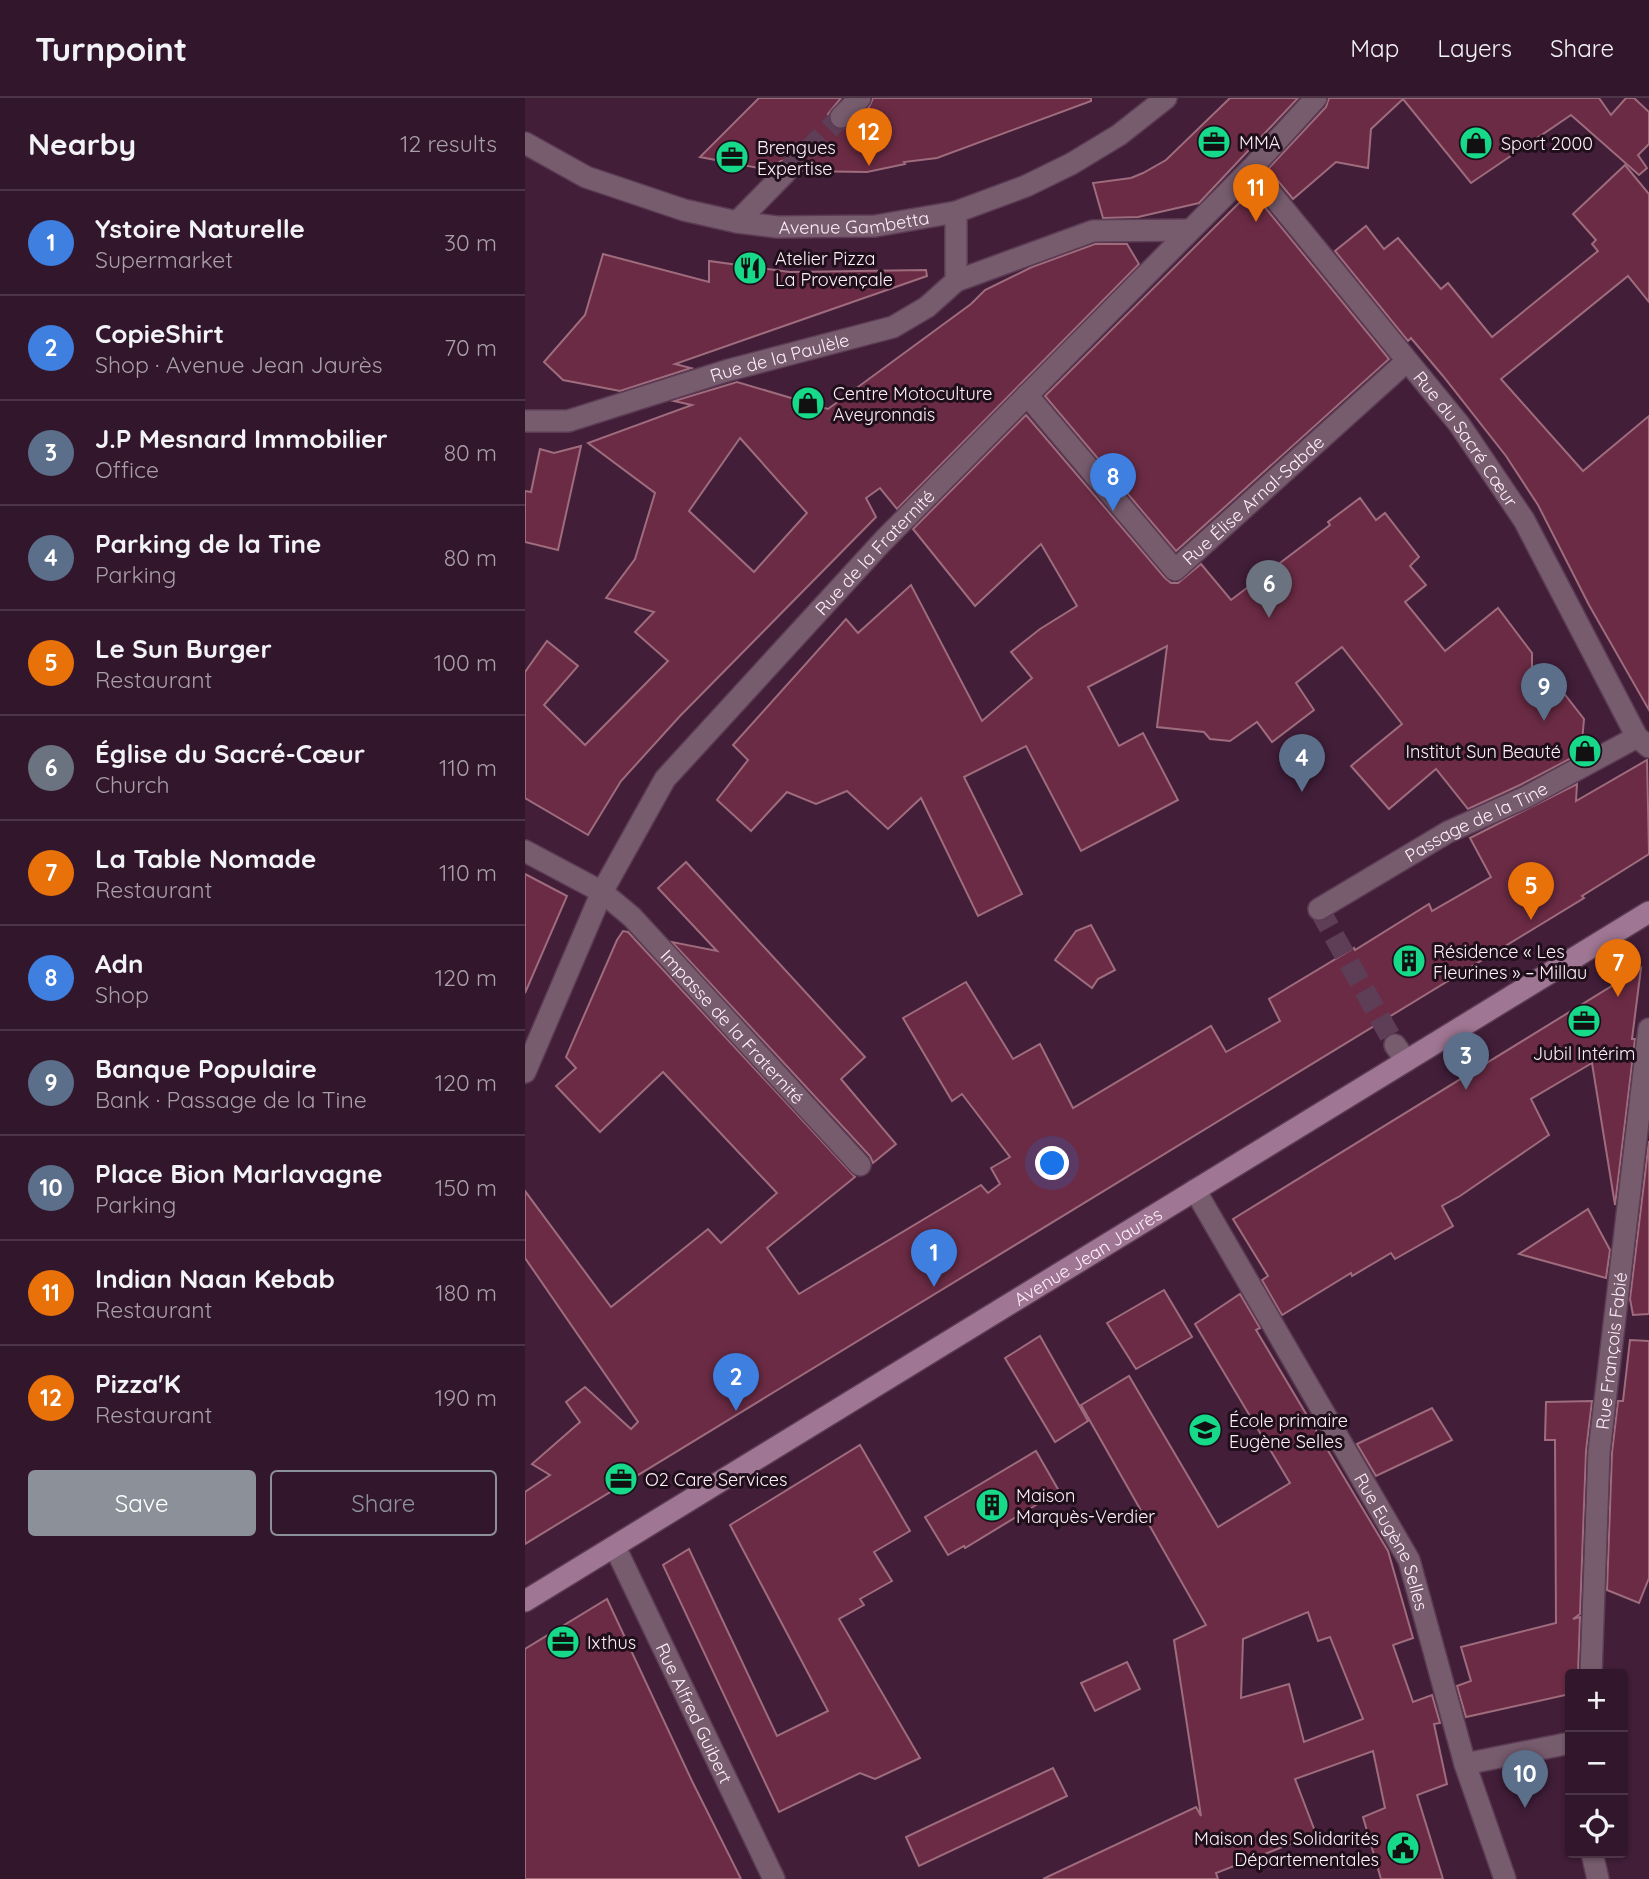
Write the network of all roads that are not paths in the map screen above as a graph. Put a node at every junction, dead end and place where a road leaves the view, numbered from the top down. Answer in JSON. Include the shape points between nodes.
{"nodes":[{"id":1,"x":860,"y":98,"type":"edge"},
{"id":2,"x":1165,"y":98,"type":"edge"},
{"id":3,"x":1316,"y":98,"type":"edge"},
{"id":4,"x":841,"y":117,"type":"tunnel mouth"},
{"id":5,"x":525,"y":143,"type":"edge"},
{"id":6,"x":1251,"y":169,"type":"junction"},
{"id":7,"x":785,"y":173,"type":"tunnel mouth"},
{"id":8,"x":956,"y":212,"type":"junction"},
{"id":9,"x":737,"y":222,"type":"junction"},
{"id":10,"x":1190,"y":230,"type":"junction"},
{"id":11,"x":956,"y":281,"type":"junction"},
{"id":12,"x":1407,"y":361,"type":"junction"},
{"id":13,"x":1027,"y":395,"type":"junction"},
{"id":14,"x":525,"y":421,"type":"edge"},
{"id":15,"x":1643,"y":742,"type":"edge"},
{"id":16,"x":525,"y":851,"type":"edge"},
{"id":17,"x":602,"y":892,"type":"junction"},
{"id":18,"x":1319,"y":908,"type":"dead end"},
{"id":19,"x":1647,"y":917,"type":"edge"},
{"id":20,"x":1649,"y":1029,"type":"edge"},
{"id":21,"x":525,"y":1072,"type":"edge"},
{"id":22,"x":860,"y":1165,"type":"dead end"},
{"id":23,"x":1195,"y":1190,"type":"junction"},
{"id":24,"x":615,"y":1547,"type":"junction"},
{"id":25,"x":525,"y":1601,"type":"edge"},
{"id":26,"x":1591,"y":1669,"type":"edge"},
{"id":27,"x":1565,"y":1744,"type":"edge"},
{"id":28,"x":1465,"y":1764,"type":"junction"},
{"id":29,"x":1593,"y":1858,"type":"edge"},
{"id":30,"x":773,"y":1879,"type":"edge"},
{"id":31,"x":1505,"y":1879,"type":"edge"},
{"id":32,"x":1598,"y":1879,"type":"edge"}],
"edges":[{"from":1,"to":4,"type":"street"},
{"from":2,"to":8,"type":"street","name":"Avenue Gambetta","via":[[1119,135],[1071,164]]},
{"from":3,"to":6,"type":"street","name":"Rue de la Fraternité"},
{"from":5,"to":9,"type":"street","name":"Avenue Gambetta","via":[[586,177],[684,210]]},
{"from":6,"to":10,"type":"street","name":"Rue de la Fraternité"},
{"from":6,"to":12,"type":"street","name":"Rue du Sacré Cœur"},
{"from":7,"to":9,"type":"street"},
{"from":8,"to":9,"type":"street","name":"Avenue Gambetta","via":[[875,226],[778,227]]},
{"from":8,"to":11,"type":"street"},
{"from":10,"to":11,"type":"street","via":[[1093,231]]},
{"from":10,"to":13,"type":"street","name":"Rue de la Fraternité"},
{"from":11,"to":14,"type":"street","name":"Rue de la Paulèle","via":[[927,307],[893,327],[729,370],[568,421]]},
{"from":12,"to":13,"type":"street","name":"Rue Élise Arnal-Sabde","via":[[1175,570]]},
{"from":12,"to":15,"type":"street","name":"Rue du Sacré Cœur","via":[[1459,424],[1524,520]]},
{"from":13,"to":17,"type":"street","name":"Rue de la Fraternité","via":[[883,541],[666,779]]},
{"from":15,"to":18,"type":"street","name":"Passage de la Tine","via":[[1448,832]]},
{"from":16,"to":17,"type":"street","name":"Impasse de la Fraternité"},
{"from":17,"to":21,"type":"street","name":"Rue de la Fraternité"},
{"from":17,"to":22,"type":"street","name":"Impasse de la Fraternité","via":[[632,917]]},
{"from":19,"to":23,"type":"main road","name":"Avenue Jean Jaurès","via":[[1400,1053]]},
{"from":20,"to":26,"type":"street","name":"Rue François Fabié","via":[[1599,1452]]},
{"from":23,"to":24,"type":"main road","name":"Avenue Jean Jaurès"},
{"from":23,"to":28,"type":"street","name":"Rue Eugène Selles","via":[[1409,1560]]},
{"from":24,"to":25,"type":"main road","name":"Avenue Jean Jaurès"},
{"from":24,"to":30,"type":"street","name":"Rue Alfred Guibert"},
{"from":27,"to":28,"type":"street"},
{"from":28,"to":31,"type":"street","name":"Rue Eugène Selles"},
{"from":29,"to":32,"type":"street"}]}
